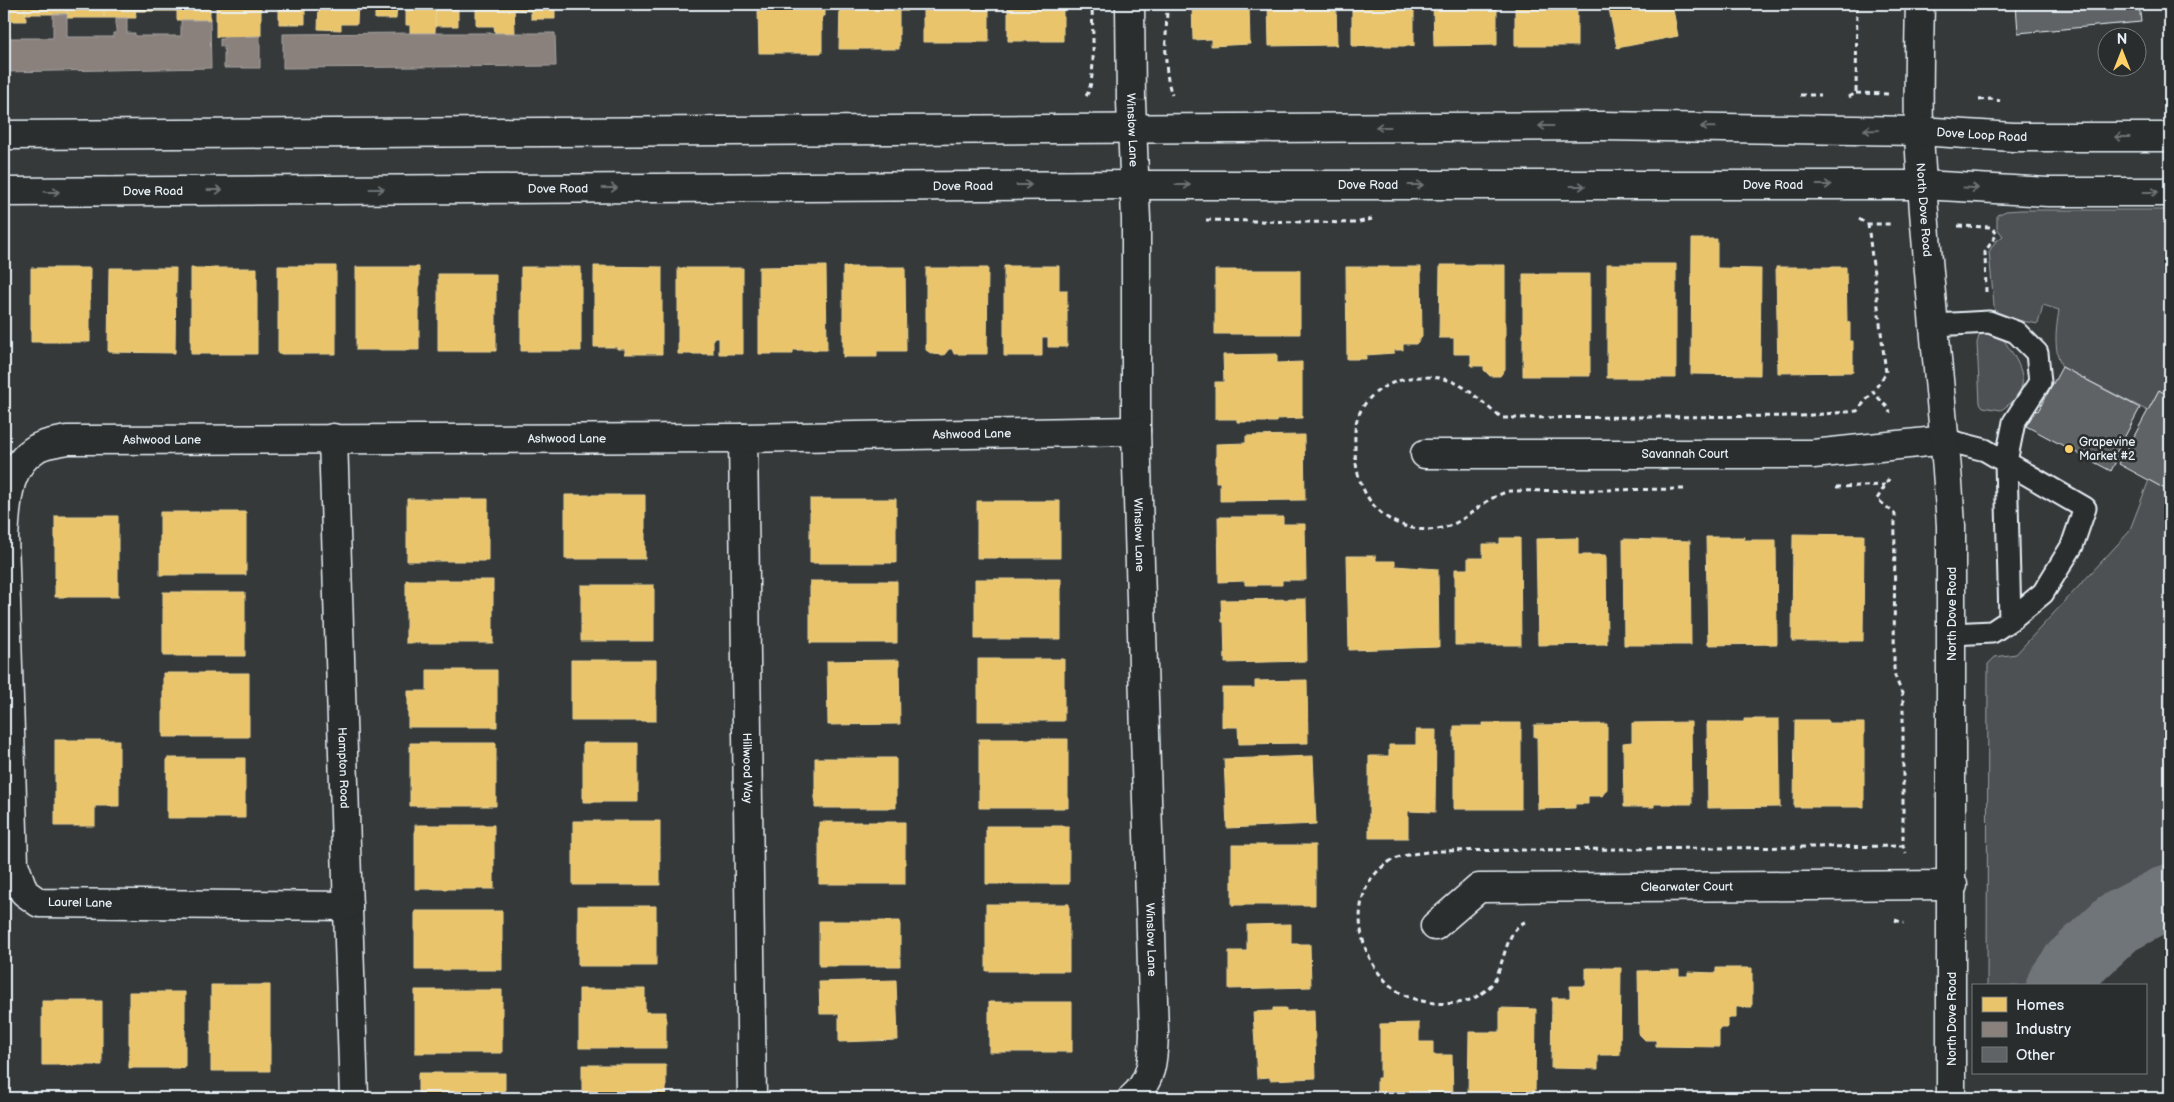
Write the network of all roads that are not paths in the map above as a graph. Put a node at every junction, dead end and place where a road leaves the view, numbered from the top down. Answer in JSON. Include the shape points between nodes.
{"nodes":[{"id":1,"x":1130,"y":4,"type":"edge"},
{"id":2,"x":1920,"y":4,"type":"edge"},
{"id":3,"x":1132,"y":129,"type":"junction"},
{"id":4,"x":1919,"y":131,"type":"junction"},
{"id":5,"x":4,"y":136,"type":"edge"},
{"id":6,"x":2170,"y":136,"type":"edge"},
{"id":7,"x":1135,"y":185,"type":"junction"},
{"id":8,"x":1922,"y":185,"type":"junction"},
{"id":9,"x":4,"y":192,"type":"edge"},
{"id":10,"x":2170,"y":192,"type":"edge"},
{"id":11,"x":1935,"y":325,"type":"junction"},
{"id":12,"x":1136,"y":431,"type":"junction"},
{"id":13,"x":333,"y":438,"type":"junction"},
{"id":14,"x":743,"y":438,"type":"junction"},
{"id":15,"x":1946,"y":440,"type":"junction"},
{"id":16,"x":1425,"y":454,"type":"dead end"},
{"id":17,"x":2006,"y":462,"type":"junction"},
{"id":18,"x":14,"y":476,"type":"joint"},
{"id":19,"x":2010,"y":620,"type":"junction"},
{"id":20,"x":1952,"y":634,"type":"junction"},
{"id":21,"x":1953,"y":885,"type":"junction"},
{"id":22,"x":348,"y":906,"type":"junction"},
{"id":23,"x":1435,"y":926,"type":"dead end"},
{"id":24,"x":354,"y":1098,"type":"edge"},
{"id":25,"x":752,"y":1098,"type":"edge"},
{"id":26,"x":1132,"y":1098,"type":"edge"},
{"id":27,"x":1951,"y":1098,"type":"edge"}],
"edges":[{"from":1,"to":3,"type":"street","name":"Winslow Lane"},
{"from":2,"to":4,"type":"street","name":"Dove Loop Road"},
{"from":4,"to":3,"type":"street","one_way":true,"via":[[1601,126]]},
{"from":3,"to":5,"type":"street"},
{"from":3,"to":7,"type":"street","name":"Winslow Lane"},
{"from":6,"to":4,"type":"street","name":"Dove Loop Road","one_way":true,"via":[[2013,136]]},
{"from":4,"to":8,"type":"street","name":"North Dove Road"},
{"from":7,"to":8,"type":"street","name":"Dove Road","one_way":true},
{"from":9,"to":7,"type":"street","name":"Dove Road","one_way":true},
{"from":7,"to":12,"type":"street","name":"Winslow Lane"},
{"from":8,"to":10,"type":"street","one_way":true,"via":[[2048,192]]},
{"from":8,"to":11,"type":"street","name":"North Dove Road"},
{"from":11,"to":15,"type":"street","name":"North Dove Road"},
{"from":11,"to":17,"type":"lane","via":[[1989,322],[2016,332],[2037,353],[2040,382],[2014,422]]},
{"from":12,"to":14,"type":"street","name":"Ashwood Lane"},
{"from":12,"to":26,"type":"street","name":"Winslow Lane","via":[[1154,1024],[1153,1065],[1143,1089]]},
{"from":13,"to":14,"type":"street","name":"Ashwood Lane"},
{"from":13,"to":18,"type":"street","name":"Ashwood Lane","via":[[67,440],[37,448],[19,464]]},
{"from":13,"to":22,"type":"street","name":"Hampton Road"},
{"from":14,"to":25,"type":"street","name":"Hillwood Way"},
{"from":15,"to":16,"type":"street","name":"Savannah Court","via":[[1813,454]]},
{"from":15,"to":17,"type":"lane","via":[[1985,450]]},
{"from":15,"to":20,"type":"street","name":"North Dove Road"},
{"from":17,"to":19,"type":"lane"},
{"from":17,"to":19,"type":"lane","via":[[2085,508],[2072,546],[2043,593]]},
{"from":18,"to":22,"type":"street","name":"Laurel Lane","via":[[8,489],[4,546],[14,864],[24,892],[39,903]]},
{"from":19,"to":20,"type":"lane","via":[[1992,632]]},
{"from":20,"to":21,"type":"street","name":"North Dove Road"},
{"from":21,"to":23,"type":"street","name":"Clearwater Court","via":[[1479,888]]},
{"from":21,"to":27,"type":"street","name":"North Dove Road"},
{"from":22,"to":24,"type":"street","name":"Hampton Road"}]}
